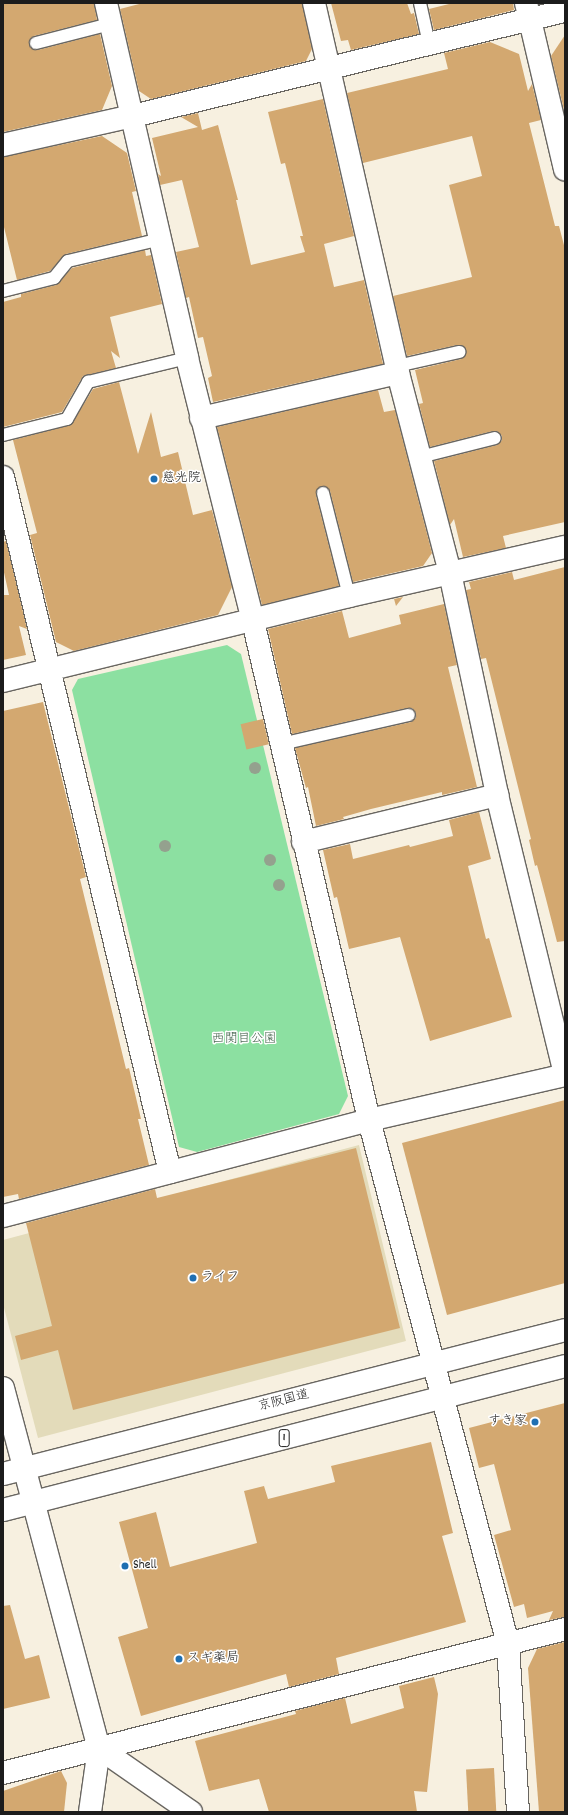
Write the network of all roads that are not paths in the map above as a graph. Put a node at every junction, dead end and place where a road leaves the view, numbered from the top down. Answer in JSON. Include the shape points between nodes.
{"nodes":[{"id":1,"x":314,"y":3,"type":"edge"},
{"id":2,"x":420,"y":3,"type":"edge"},
{"id":3,"x":528,"y":11,"type":"edge"},
{"id":4,"x":565,"y":11,"type":"edge"},
{"id":5,"x":108,"y":13,"type":"edge"},
{"id":6,"x":36,"y":43,"type":"dead end"},
{"id":7,"x":430,"y":44,"type":"junction"},
{"id":8,"x":330,"y":69,"type":"junction"},
{"id":9,"x":133,"y":116,"type":"junction"},
{"id":10,"x":3,"y":145,"type":"edge"},
{"id":11,"x":565,"y":169,"type":"edge"},
{"id":12,"x":161,"y":239,"type":"junction"},
{"id":13,"x":3,"y":291,"type":"edge"},
{"id":14,"x":459,"y":352,"type":"dead end"},
{"id":15,"x":187,"y":358,"type":"junction"},
{"id":16,"x":398,"y":369,"type":"junction"},
{"id":17,"x":201,"y":418,"type":"junction"},
{"id":18,"x":3,"y":436,"type":"edge"},
{"id":19,"x":495,"y":438,"type":"dead end"},
{"id":20,"x":420,"y":457,"type":"junction"},
{"id":21,"x":3,"y":477,"type":"edge"},
{"id":22,"x":323,"y":493,"type":"dead end"},
{"id":23,"x":565,"y":547,"type":"edge"},
{"id":24,"x":450,"y":573,"type":"junction"},
{"id":25,"x":349,"y":596,"type":"junction"},
{"id":26,"x":253,"y":621,"type":"junction"},
{"id":27,"x":49,"y":670,"type":"junction"},
{"id":28,"x":3,"y":681,"type":"edge"},
{"id":29,"x":409,"y":716,"type":"dead end"},
{"id":30,"x":281,"y":744,"type":"junction"},
{"id":31,"x":497,"y":795,"type":"junction"},
{"id":32,"x":303,"y":842,"type":"junction"},
{"id":33,"x":565,"y":1075,"type":"edge"},
{"id":34,"x":369,"y":1120,"type":"junction"},
{"id":35,"x":170,"y":1172,"type":"junction"},
{"id":36,"x":3,"y":1216,"type":"edge"},
{"id":37,"x":565,"y":1330,"type":"edge"},
{"id":38,"x":433,"y":1363,"type":"junction"},
{"id":39,"x":565,"y":1366,"type":"edge"},
{"id":40,"x":3,"y":1388,"type":"edge"},
{"id":41,"x":443,"y":1398,"type":"junction"},
{"id":42,"x":25,"y":1468,"type":"junction"},
{"id":43,"x":3,"y":1474,"type":"edge"},
{"id":44,"x":34,"y":1502,"type":"junction"},
{"id":45,"x":3,"y":1510,"type":"edge"},
{"id":46,"x":565,"y":1629,"type":"edge"},
{"id":47,"x":508,"y":1644,"type":"junction"},
{"id":48,"x":99,"y":1748,"type":"junction"},
{"id":49,"x":3,"y":1773,"type":"edge"},
{"id":50,"x":90,"y":1812,"type":"edge"},
{"id":51,"x":191,"y":1812,"type":"edge"},
{"id":52,"x":518,"y":1812,"type":"edge"}],
"edges":[{"from":1,"to":8,"type":"main road"},
{"from":2,"to":7,"type":"lane"},
{"from":3,"to":4,"type":"main road"},
{"from":3,"to":7,"type":"main road"},
{"from":3,"to":11,"type":"main road"},
{"from":5,"to":6,"type":"lane"},
{"from":5,"to":9,"type":"main road"},
{"from":7,"to":8,"type":"main road"},
{"from":8,"to":9,"type":"main road"},
{"from":8,"to":16,"type":"main road"},
{"from":9,"to":10,"type":"main road"},
{"from":9,"to":12,"type":"main road"},
{"from":12,"to":13,"type":"lane","via":[[68,261],[54,278]]},
{"from":12,"to":15,"type":"main road"},
{"from":14,"to":16,"type":"lane"},
{"from":15,"to":17,"type":"main road"},
{"from":15,"to":18,"type":"lane","via":[[88,382],[67,419]]},
{"from":16,"to":17,"type":"main road"},
{"from":16,"to":20,"type":"main road"},
{"from":17,"to":26,"type":"main road"},
{"from":19,"to":20,"type":"lane"},
{"from":20,"to":24,"type":"main road"},
{"from":21,"to":27,"type":"main road"},
{"from":22,"to":25,"type":"lane"},
{"from":23,"to":24,"type":"main road"},
{"from":24,"to":25,"type":"main road"},
{"from":24,"to":31,"type":"main road"},
{"from":25,"to":26,"type":"main road"},
{"from":26,"to":27,"type":"main road"},
{"from":26,"to":30,"type":"main road"},
{"from":27,"to":28,"type":"main road"},
{"from":27,"to":35,"type":"main road"},
{"from":29,"to":30,"type":"lane"},
{"from":30,"to":32,"type":"main road"},
{"from":31,"to":32,"type":"main road"},
{"from":31,"to":33,"type":"main road"},
{"from":32,"to":34,"type":"main road"},
{"from":33,"to":34,"type":"main road"},
{"from":34,"to":35,"type":"main road"},
{"from":34,"to":38,"type":"main road"},
{"from":35,"to":36,"type":"main road"},
{"from":37,"to":38,"type":"main road","name":"京阪国道"},
{"from":38,"to":41,"type":"main road"},
{"from":38,"to":42,"type":"main road","name":"京阪国道"},
{"from":39,"to":41,"type":"main road","number":"1"},
{"from":40,"to":42,"type":"main road"},
{"from":41,"to":44,"type":"main road","number":"1"},
{"from":41,"to":47,"type":"main road"},
{"from":42,"to":43,"type":"main road","name":"京阪国道"},
{"from":42,"to":44,"type":"main road"},
{"from":44,"to":45,"type":"main road","number":"1"},
{"from":44,"to":48,"type":"main road"},
{"from":46,"to":47,"type":"main road"},
{"from":47,"to":48,"type":"main road"},
{"from":47,"to":52,"type":"main road"},
{"from":48,"to":49,"type":"main road"},
{"from":48,"to":50,"type":"main road"},
{"from":48,"to":51,"type":"main road"}]}
